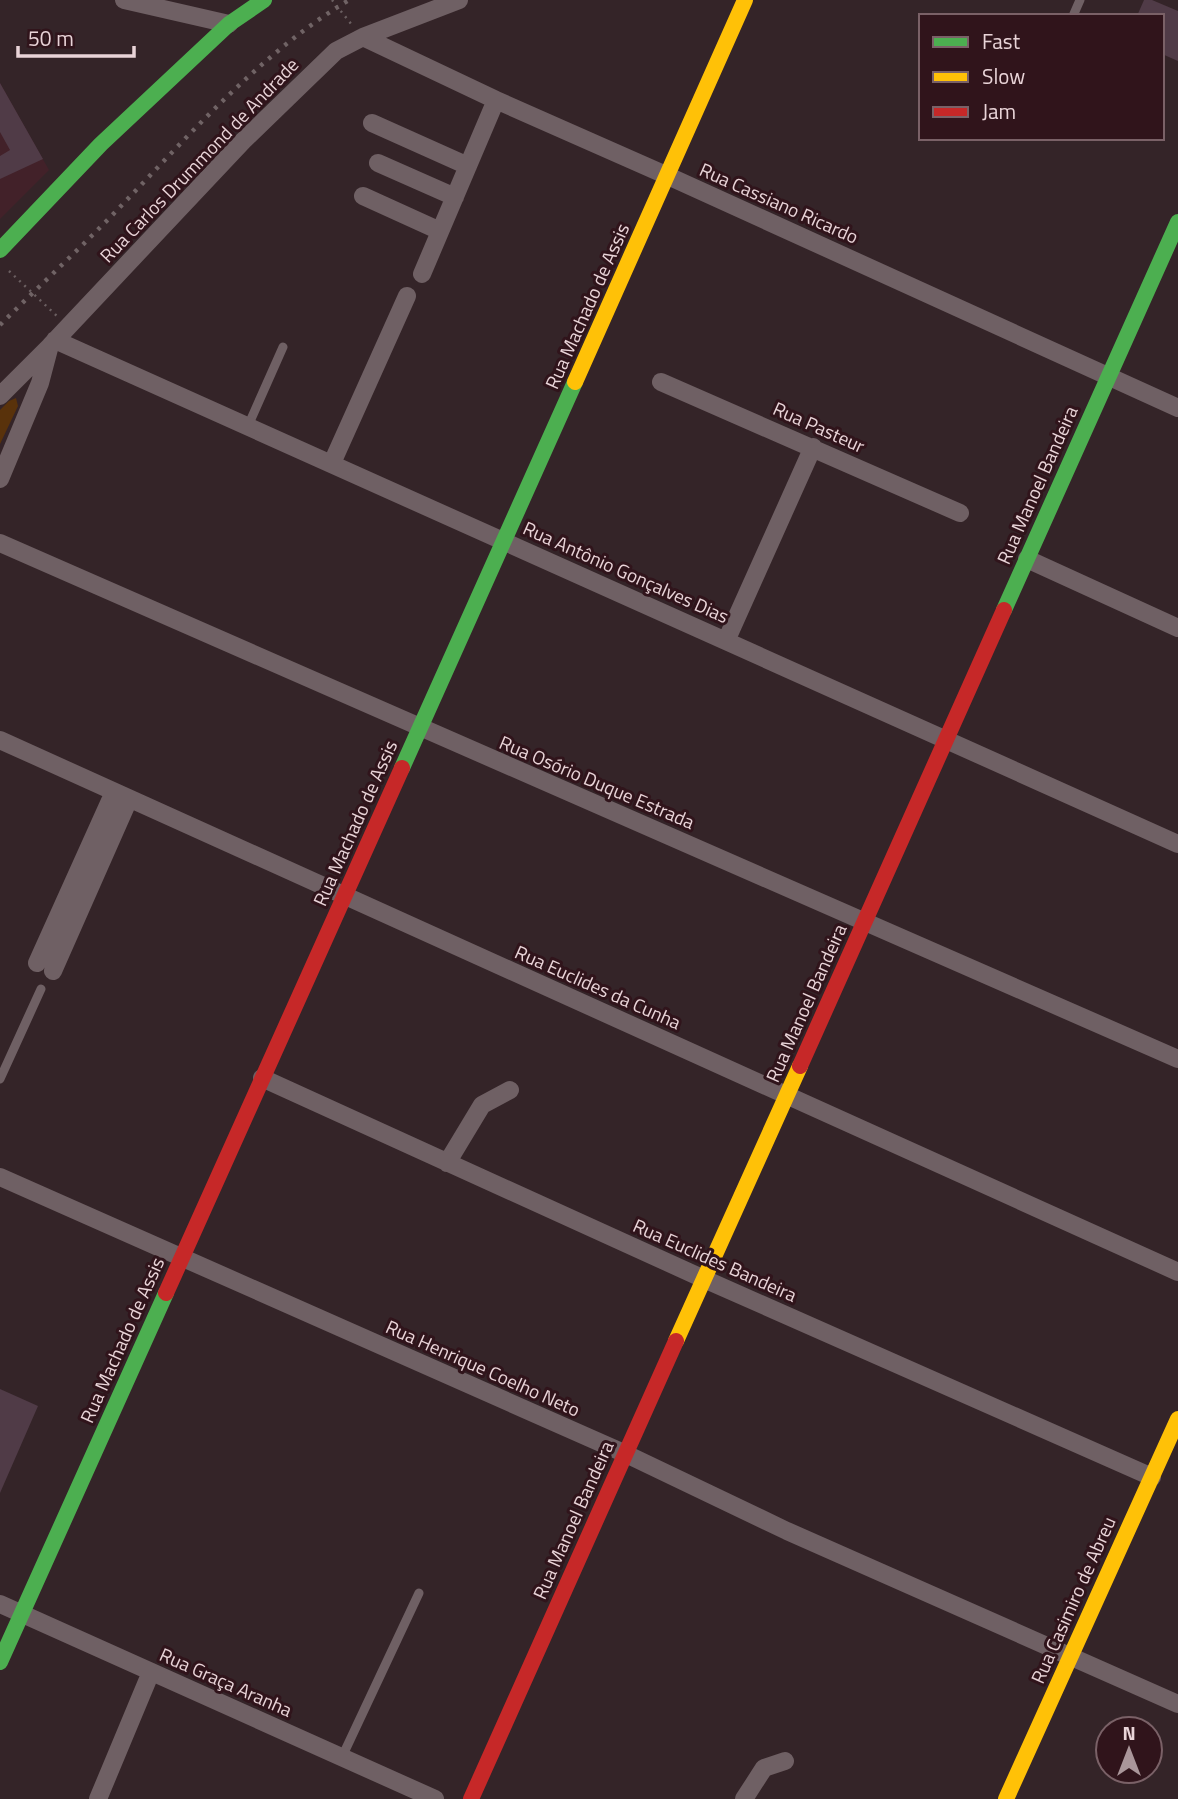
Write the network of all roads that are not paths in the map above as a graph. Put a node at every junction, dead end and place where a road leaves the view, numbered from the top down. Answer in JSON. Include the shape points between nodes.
{"nodes":[{"id":1,"x":124,"y":0,"type":"edge"},
{"id":2,"x":264,"y":0,"type":"edge"},
{"id":3,"x":459,"y":0,"type":"edge"},
{"id":4,"x":745,"y":0,"type":"edge"},
{"id":5,"x":229,"y":24,"type":"junction"},
{"id":6,"x":363,"y":37,"type":"junction"},
{"id":7,"x":496,"y":100,"type":"junction"},
{"id":8,"x":372,"y":123,"type":"dead end"},
{"id":9,"x":378,"y":163,"type":"dead end"},
{"id":10,"x":468,"y":166,"type":"junction"},
{"id":11,"x":668,"y":176,"type":"junction"},
{"id":12,"x":363,"y":196,"type":"dead end"},
{"id":13,"x":455,"y":197,"type":"junction"},
{"id":14,"x":1178,"y":222,"type":"edge"},
{"id":15,"x":440,"y":231,"type":"junction"},
{"id":16,"x":0,"y":250,"type":"edge"},
{"id":17,"x":422,"y":274,"type":"dead end"},
{"id":18,"x":407,"y":296,"type":"dead end"},
{"id":19,"x":53,"y":343,"type":"junction"},
{"id":20,"x":283,"y":347,"type":"dead end"},
{"id":21,"x":1109,"y":377,"type":"junction"},
{"id":22,"x":660,"y":382,"type":"dead end"},
{"id":23,"x":0,"y":396,"type":"edge"},
{"id":24,"x":1178,"y":408,"type":"edge"},
{"id":25,"x":248,"y":425,"type":"junction"},
{"id":26,"x":813,"y":447,"type":"junction"},
{"id":27,"x":332,"y":463,"type":"junction"},
{"id":28,"x":0,"y":478,"type":"edge"},
{"id":29,"x":960,"y":513,"type":"dead end"},
{"id":30,"x":505,"y":541,"type":"junction"},
{"id":31,"x":0,"y":543,"type":"edge"},
{"id":32,"x":1027,"y":559,"type":"junction"},
{"id":33,"x":1178,"y":628,"type":"edge"},
{"id":34,"x":726,"y":641,"type":"junction"},
{"id":35,"x":420,"y":728,"type":"junction"},
{"id":36,"x":0,"y":740,"type":"edge"},
{"id":37,"x":946,"y":740,"type":"junction"},
{"id":38,"x":122,"y":795,"type":"junction"},
{"id":39,"x":1178,"y":844,"type":"edge"},
{"id":40,"x":345,"y":896,"type":"junction"},
{"id":41,"x":865,"y":920,"type":"junction"},
{"id":42,"x":45,"y":967,"type":"dead end"},
{"id":43,"x":41,"y":989,"type":"dead end"},
{"id":44,"x":1178,"y":1059,"type":"edge"},
{"id":45,"x":262,"y":1078,"type":"junction"},
{"id":46,"x":0,"y":1079,"type":"edge"},
{"id":47,"x":510,"y":1090,"type":"dead end"},
{"id":48,"x":788,"y":1097,"type":"junction"},
{"id":49,"x":447,"y":1163,"type":"junction"},
{"id":50,"x":0,"y":1177,"type":"edge"},
{"id":51,"x":182,"y":1259,"type":"junction"},
{"id":52,"x":1178,"y":1272,"type":"edge"},
{"id":53,"x":704,"y":1279,"type":"junction"},
{"id":54,"x":1178,"y":1419,"type":"edge"},
{"id":55,"x":626,"y":1454,"type":"junction"},
{"id":56,"x":1152,"y":1477,"type":"junction"},
{"id":57,"x":419,"y":1593,"type":"dead end"},
{"id":58,"x":0,"y":1604,"type":"edge"},
{"id":59,"x":22,"y":1614,"type":"junction"},
{"id":60,"x":1071,"y":1655,"type":"junction"},
{"id":61,"x":0,"y":1662,"type":"edge"},
{"id":62,"x":151,"y":1672,"type":"junction"},
{"id":63,"x":1178,"y":1704,"type":"edge"},
{"id":64,"x":342,"y":1757,"type":"junction"},
{"id":65,"x":785,"y":1761,"type":"dead end"},
{"id":66,"x":98,"y":1799,"type":"edge"},
{"id":67,"x":435,"y":1799,"type":"edge"},
{"id":68,"x":471,"y":1799,"type":"edge"},
{"id":69,"x":744,"y":1799,"type":"edge"},
{"id":70,"x":1006,"y":1799,"type":"edge"}],
"edges":[{"from":1,"to":5,"type":"street"},
{"from":2,"to":5,"type":"street"},
{"from":3,"to":6,"type":"street","name":"Rua Carlos Drummond de Andrade"},
{"from":4,"to":11,"type":"street","name":"Rua Machado de Assis"},
{"from":5,"to":16,"type":"street","via":[[101,144]]},
{"from":6,"to":7,"type":"street","name":"Rua Cassiano Ricardo"},
{"from":6,"to":19,"type":"street","name":"Rua Carlos Drummond de Andrade","via":[[336,51],[243,141]]},
{"from":7,"to":10,"type":"street"},
{"from":7,"to":11,"type":"street","name":"Rua Cassiano Ricardo"},
{"from":8,"to":10,"type":"street"},
{"from":9,"to":13,"type":"street"},
{"from":10,"to":13,"type":"street"},
{"from":11,"to":21,"type":"street","name":"Rua Cassiano Ricardo"},
{"from":11,"to":30,"type":"street","name":"Rua Machado de Assis"},
{"from":12,"to":15,"type":"street"},
{"from":13,"to":15,"type":"street"},
{"from":14,"to":21,"type":"street","name":"Rua Manoel Bandeira"},
{"from":15,"to":17,"type":"street"},
{"from":18,"to":27,"type":"street"},
{"from":19,"to":23,"type":"street","name":"Rua Carlos Drummond de Andrade"},
{"from":19,"to":25,"type":"street","name":"Rua Antônio Gonçalves Dias"},
{"from":19,"to":28,"type":"street"},
{"from":20,"to":25,"type":"lane"},
{"from":21,"to":24,"type":"street","name":"Rua Cassiano Ricardo"},
{"from":21,"to":32,"type":"street","name":"Rua Manoel Bandeira"},
{"from":22,"to":26,"type":"street","name":"Rua Pasteur"},
{"from":25,"to":27,"type":"street","name":"Rua Antônio Gonçalves Dias"},
{"from":26,"to":29,"type":"street","name":"Rua Pasteur"},
{"from":26,"to":34,"type":"street"},
{"from":27,"to":30,"type":"street","name":"Rua Antônio Gonçalves Dias"},
{"from":30,"to":34,"type":"street","name":"Rua Antônio Gonçalves Dias"},
{"from":30,"to":35,"type":"street","name":"Rua Machado de Assis"},
{"from":31,"to":35,"type":"street","name":"Rua Osório Duque Estrada"},
{"from":32,"to":33,"type":"street"},
{"from":32,"to":37,"type":"street","name":"Rua Manoel Bandeira"},
{"from":34,"to":37,"type":"street","name":"Rua Antônio Gonçalves Dias"},
{"from":35,"to":40,"type":"street","name":"Rua Machado de Assis"},
{"from":35,"to":41,"type":"street","name":"Rua Osório Duque Estrada"},
{"from":36,"to":38,"type":"street","name":"Rua Euclides da Cunha"},
{"from":37,"to":39,"type":"street","name":"Rua Antônio Gonçalves Dias"},
{"from":37,"to":41,"type":"street","name":"Rua Manoel Bandeira"},
{"from":38,"to":40,"type":"street","name":"Rua Euclides da Cunha"},
{"from":38,"to":42,"type":"street"},
{"from":40,"to":45,"type":"street","name":"Rua Machado de Assis"},
{"from":40,"to":48,"type":"street","name":"Rua Euclides da Cunha"},
{"from":41,"to":44,"type":"street","name":"Rua Osório Duque Estrada"},
{"from":41,"to":48,"type":"street","name":"Rua Manoel Bandeira"},
{"from":43,"to":46,"type":"lane"},
{"from":45,"to":49,"type":"street","name":"Rua Euclides Bandeira"},
{"from":45,"to":51,"type":"street","name":"Rua Machado de Assis"},
{"from":47,"to":49,"type":"street","via":[[482,1105]]},
{"from":48,"to":52,"type":"street","name":"Rua Euclides da Cunha"},
{"from":48,"to":53,"type":"street","name":"Rua Manoel Bandeira"},
{"from":49,"to":53,"type":"street","name":"Rua Euclides Bandeira"},
{"from":50,"to":51,"type":"street","name":"Rua Henrique Coelho Neto"},
{"from":51,"to":55,"type":"street","name":"Rua Henrique Coelho Neto"},
{"from":51,"to":59,"type":"street","name":"Rua Machado de Assis"},
{"from":53,"to":55,"type":"street","name":"Rua Manoel Bandeira"},
{"from":53,"to":56,"type":"street","name":"Rua Euclides Bandeira"},
{"from":54,"to":56,"type":"street","name":"Rua Casimiro de Abreu"},
{"from":55,"to":60,"type":"street","name":"Rua Henrique Coelho Neto","via":[[787,1531]]},
{"from":55,"to":68,"type":"street","name":"Rua Manoel Bandeira"},
{"from":56,"to":60,"type":"street","name":"Rua Casimiro de Abreu"},
{"from":57,"to":64,"type":"lane"},
{"from":58,"to":59,"type":"street","name":"Rua Graça Aranha"},
{"from":59,"to":61,"type":"street","name":"Rua Machado de Assis"},
{"from":59,"to":62,"type":"street","name":"Rua Graça Aranha"},
{"from":60,"to":63,"type":"street","name":"Rua Henrique Coelho Neto"},
{"from":60,"to":70,"type":"street","name":"Rua Casimiro de Abreu"},
{"from":62,"to":64,"type":"street","name":"Rua Graça Aranha"},
{"from":62,"to":66,"type":"street"},
{"from":64,"to":67,"type":"street","name":"Rua Graça Aranha"},
{"from":65,"to":69,"type":"street","via":[[764,1768]]}]}
